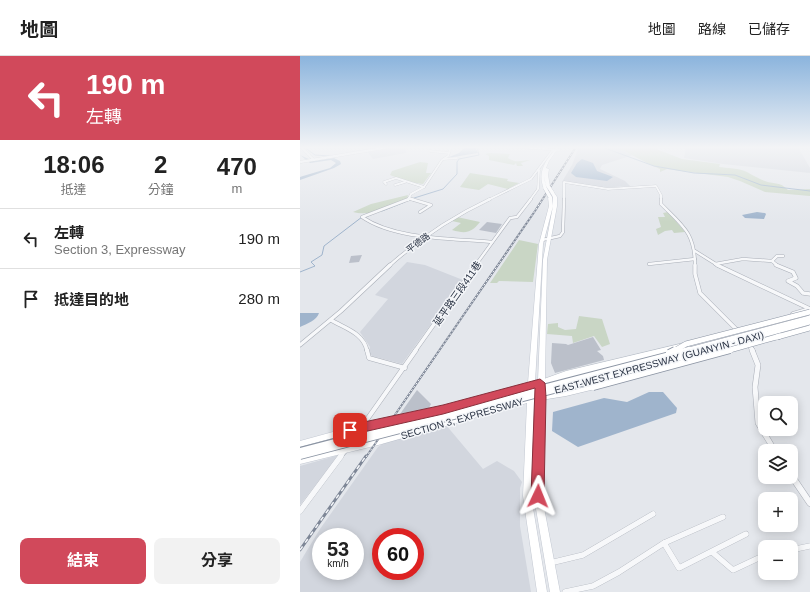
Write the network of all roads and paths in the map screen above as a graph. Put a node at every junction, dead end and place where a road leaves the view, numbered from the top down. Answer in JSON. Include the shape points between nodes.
{"nodes":[{"id":1,"x":434,"y":172,"type":"edge"},
{"id":2,"x":537,"y":172,"type":"edge"},
{"id":3,"x":539,"y":172,"type":"edge"},
{"id":4,"x":542,"y":172,"type":"edge"},
{"id":5,"x":405,"y":182,"type":"junction"},
{"id":6,"x":386,"y":184,"type":"dead end"},
{"id":7,"x":395,"y":185,"type":"dead end"},
{"id":8,"x":424,"y":187,"type":"junction"},
{"id":9,"x":411,"y":199,"type":"junction"},
{"id":10,"x":420,"y":212,"type":"dead end"},
{"id":11,"x":427,"y":236,"type":"junction"},
{"id":12,"x":545,"y":237,"type":"junction"},
{"id":13,"x":492,"y":242,"type":"junction"},
{"id":14,"x":695,"y":251,"type":"junction"},
{"id":15,"x":783,"y":256,"type":"dead end"},
{"id":16,"x":695,"y":259,"type":"junction"},
{"id":17,"x":772,"y":260,"type":"junction"},
{"id":18,"x":649,"y":264,"type":"dead end"},
{"id":19,"x":715,"y":264,"type":"junction"},
{"id":20,"x":810,"y":294,"type":"edge"},
{"id":21,"x":536,"y":302,"type":"junction"},
{"id":22,"x":544,"y":303,"type":"junction"},
{"id":23,"x":810,"y":309,"type":"edge"},
{"id":24,"x":810,"y":315,"type":"edge"},
{"id":25,"x":331,"y":320,"type":"junction"},
{"id":26,"x":810,"y":322,"type":"edge"},
{"id":27,"x":810,"y":328,"type":"edge"},
{"id":28,"x":738,"y":331,"type":"junction"},
{"id":29,"x":780,"y":336,"type":"junction"},
{"id":30,"x":534,"y":339,"type":"junction"},
{"id":31,"x":541,"y":339,"type":"junction"},
{"id":32,"x":686,"y":344,"type":"junction"},
{"id":33,"x":300,"y":345,"type":"edge"},
{"id":34,"x":749,"y":345,"type":"junction"},
{"id":35,"x":696,"y":353,"type":"junction"},
{"id":36,"x":658,"y":358,"type":"junction"},
{"id":37,"x":404,"y":368,"type":"junction"},
{"id":38,"x":540,"y":383,"type":"junction"},
{"id":39,"x":531,"y":385,"type":"junction"},
{"id":40,"x":541,"y":397,"type":"junction"},
{"id":41,"x":485,"y":398,"type":"junction"},
{"id":42,"x":531,"y":399,"type":"junction"},
{"id":43,"x":486,"y":412,"type":"junction"},
{"id":44,"x":362,"y":427,"type":"junction"},
{"id":45,"x":300,"y":444,"type":"edge"},
{"id":46,"x":771,"y":444,"type":"edge"},
{"id":47,"x":346,"y":450,"type":"junction"},
{"id":48,"x":300,"y":451,"type":"edge"},
{"id":49,"x":300,"y":456,"type":"edge"},
{"id":50,"x":300,"y":461,"type":"edge"},
{"id":51,"x":797,"y":484,"type":"edge"},
{"id":52,"x":810,"y":503,"type":"edge"},
{"id":53,"x":300,"y":511,"type":"edge"},
{"id":54,"x":654,"y":514,"type":"dead end"},
{"id":55,"x":723,"y":517,"type":"dead end"},
{"id":56,"x":746,"y":534,"type":"dead end"},
{"id":57,"x":664,"y":543,"type":"junction"},
{"id":58,"x":810,"y":546,"type":"edge"},
{"id":59,"x":798,"y":549,"type":"edge"},
{"id":60,"x":712,"y":552,"type":"junction"},
{"id":61,"x":758,"y":558,"type":"edge"},
{"id":62,"x":549,"y":563,"type":"junction"},
{"id":63,"x":542,"y":592,"type":"edge"},
{"id":64,"x":555,"y":592,"type":"edge"},
{"id":65,"x":565,"y":592,"type":"edge"}],
"edges":[{"from":1,"to":8,"type":"street"},
{"from":2,"to":11,"type":"street","name":"平德路","via":[[531,179],[463,212]]},
{"from":3,"to":13,"type":"street","name":"延平路三段411巷","via":[[538,189],[517,217],[510,218]]},
{"from":4,"to":12,"type":"main road","bridge":true,"via":[[551,194]]},
{"from":5,"to":6,"type":"street","via":[[396,178],[384,182]]},
{"from":5,"to":7,"type":"street"},
{"from":5,"to":8,"type":"street"},
{"from":8,"to":9,"type":"street","via":[[411,194]]},
{"from":9,"to":10,"type":"street","via":[[431,205]]},
{"from":9,"to":11,"type":"street","via":[[362,217],[376,226]]},
{"from":11,"to":13,"type":"street"},
{"from":11,"to":25,"type":"street","name":"平德路","via":[[395,261]]},
{"from":12,"to":14,"type":"street","via":[[560,236],[563,232],[564,182],[603,188],[656,186],[661,195],[661,204],[682,224],[691,238]]},
{"from":12,"to":21,"type":"main road"},
{"from":12,"to":22,"type":"main road"},
{"from":13,"to":37,"type":"street","name":"延平路三段411巷"},
{"from":14,"to":16,"type":"street"},
{"from":14,"to":19,"type":"street"},
{"from":15,"to":17,"type":"street","via":[[777,256]]},
{"from":16,"to":18,"type":"street"},
{"from":16,"to":28,"type":"street","via":[[695,274],[700,293]]},
{"from":17,"to":19,"type":"street","via":[[726,260]]},
{"from":17,"to":20,"type":"street","via":[[777,266],[793,272],[796,278],[788,281],[803,293]]},
{"from":19,"to":23,"type":"street"},
{"from":21,"to":22,"type":"main road"},
{"from":21,"to":30,"type":"main road"},
{"from":22,"to":31,"type":"main road"},
{"from":23,"to":28,"type":"street"},
{"from":24,"to":28,"type":"main road","name":"SECTION 3, EXPRESSWAY"},
{"from":24,"to":32,"type":"main road","bridge":true},
{"from":24,"to":36,"type":"main road","name":"EAST-WEST EXPRESSWAY (GUANYIN - DAXI)","bridge":true},
{"from":25,"to":33,"type":"street","name":"平德路"},
{"from":25,"to":37,"type":"street","via":[[356,332],[369,358]]},
{"from":26,"to":35,"type":"main road","name":"EAST-WEST EXPRESSWAY (GUANYIN - DAXI)","bridge":true},
{"from":27,"to":29,"type":"main road","bridge":true},
{"from":27,"to":34,"type":"main road","name":"SECTION 3, EXPRESSWAY"},
{"from":28,"to":38,"type":"main road","name":"SECTION 3, EXPRESSWAY"},
{"from":29,"to":35,"type":"main road","bridge":true},
{"from":29,"to":40,"type":"main road","bridge":true,"via":[[566,394]]},
{"from":30,"to":31,"type":"main road"},
{"from":30,"to":39,"type":"main road"},
{"from":31,"to":38,"type":"main road"},
{"from":32,"to":36,"type":"main road","bridge":true},
{"from":32,"to":38,"type":"main road","bridge":true,"via":[[582,369]]},
{"from":34,"to":40,"type":"main road","name":"SECTION 3, EXPRESSWAY"},
{"from":34,"to":46,"type":"street","via":[[758,365],[755,387],[758,423]]},
{"from":35,"to":49,"type":"main road","name":"EAST-WEST EXPRESSWAY (GUANYIN - DAXI)","bridge":true},
{"from":36,"to":48,"type":"main road","name":"EAST-WEST EXPRESSWAY (GUANYIN - DAXI)","bridge":true},
{"from":37,"to":44,"type":"street","name":"延平路三段411巷"},
{"from":38,"to":39,"type":"main road","name":"SECTION 3, EXPRESSWAY"},
{"from":38,"to":40,"type":"main road"},
{"from":39,"to":41,"type":"main road","name":"SECTION 3, EXPRESSWAY"},
{"from":39,"to":42,"type":"main road"},
{"from":40,"to":42,"type":"main road","name":"SECTION 3, EXPRESSWAY"},
{"from":40,"to":62,"type":"main road","via":[[538,496]]},
{"from":41,"to":43,"type":"street"},
{"from":41,"to":44,"type":"main road","name":"SECTION 3, EXPRESSWAY","via":[[443,410]]},
{"from":42,"to":43,"type":"main road","name":"SECTION 3, EXPRESSWAY"},
{"from":42,"to":63,"type":"main road","via":[[527,496]]},
{"from":43,"to":47,"type":"main road","name":"SECTION 3, EXPRESSWAY"},
{"from":44,"to":45,"type":"main road","name":"SECTION 3, EXPRESSWAY"},
{"from":44,"to":47,"type":"street","name":"延平路三段411巷"},
{"from":47,"to":50,"type":"main road","name":"SECTION 3, EXPRESSWAY"},
{"from":47,"to":53,"type":"street","name":"延平路三段411巷"},
{"from":51,"to":52,"type":"street"},
{"from":54,"to":62,"type":"street","via":[[583,555]]},
{"from":55,"to":57,"type":"street"},
{"from":56,"to":60,"type":"street"},
{"from":57,"to":60,"type":"street","via":[[679,568]]},
{"from":57,"to":65,"type":"street","via":[[593,586]]},
{"from":58,"to":59,"type":"street"},
{"from":60,"to":61,"type":"street","via":[[733,570]]},
{"from":62,"to":64,"type":"main road"}]}
